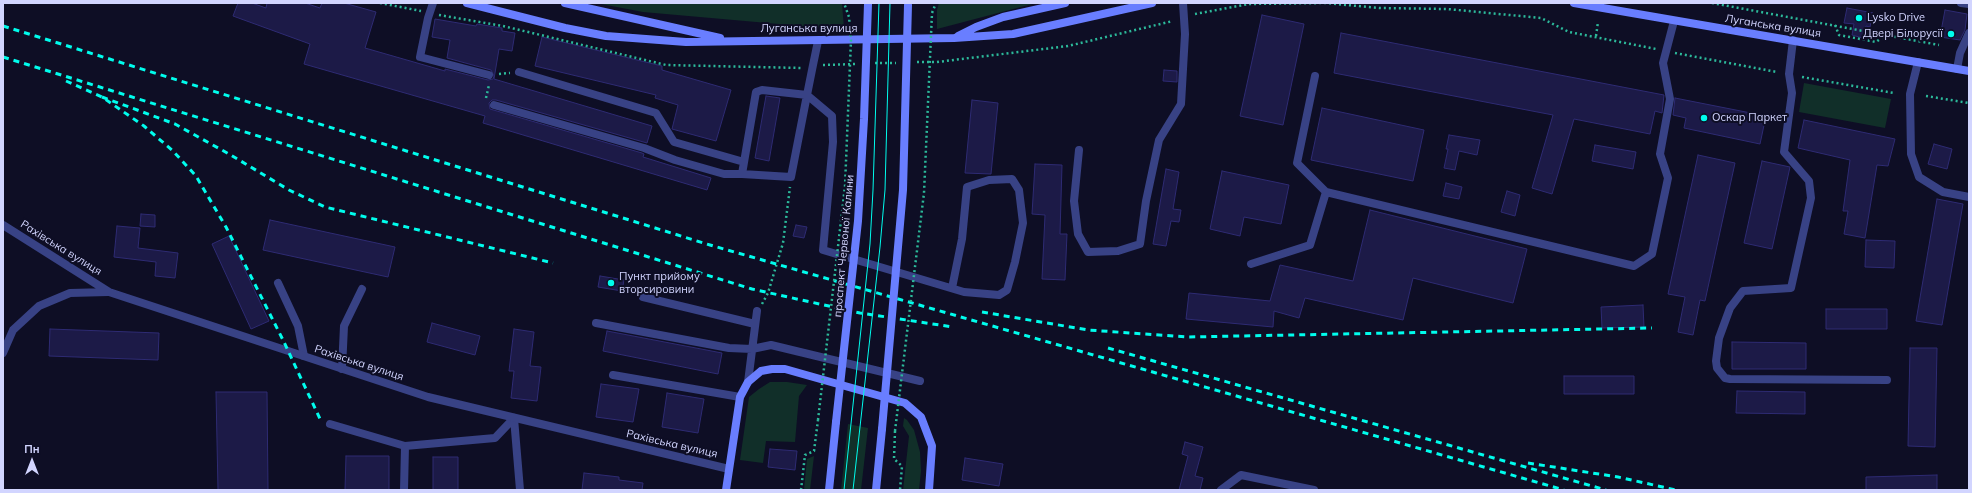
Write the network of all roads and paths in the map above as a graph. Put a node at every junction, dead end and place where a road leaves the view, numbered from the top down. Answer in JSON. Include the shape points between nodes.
{"nodes":[{"id":1,"x":433,"y":3,"type":"edge"},
{"id":2,"x":467,"y":3,"type":"edge"},
{"id":3,"x":565,"y":3,"type":"edge"},
{"id":4,"x":844,"y":3,"type":"edge"},
{"id":5,"x":868,"y":3,"type":"edge"},
{"id":6,"x":936,"y":3,"type":"edge"},
{"id":7,"x":1065,"y":3,"type":"edge"},
{"id":8,"x":1152,"y":3,"type":"edge"},
{"id":9,"x":1183,"y":3,"type":"edge"},
{"id":10,"x":1574,"y":3,"type":"edge"},
{"id":11,"x":1712,"y":3,"type":"edge"},
{"id":12,"x":1961,"y":3,"type":"edge"},
{"id":13,"x":908,"y":4,"type":"edge"},
{"id":14,"x":1969,"y":4,"type":"edge"},
{"id":15,"x":1196,"y":14,"type":"dead end"},
{"id":16,"x":1674,"y":21,"type":"junction"},
{"id":17,"x":1598,"y":22,"type":"dead end"},
{"id":18,"x":1834,"y":25,"type":"junction"},
{"id":19,"x":1969,"y":33,"type":"edge"},
{"id":20,"x":1887,"y":34,"type":"junction"},
{"id":21,"x":1596,"y":36,"type":"junction"},
{"id":22,"x":954,"y":38,"type":"junction"},
{"id":23,"x":732,"y":40,"type":"junction"},
{"id":24,"x":1793,"y":40,"type":"junction"},
{"id":25,"x":818,"y":41,"type":"junction"},
{"id":26,"x":1939,"y":45,"type":"dead end"},
{"id":27,"x":1666,"y":51,"type":"junction"},
{"id":28,"x":1918,"y":62,"type":"junction"},
{"id":29,"x":1957,"y":69,"type":"junction"},
{"id":30,"x":1969,"y":71,"type":"edge"},
{"id":31,"x":519,"y":72,"type":"joint"},
{"id":32,"x":1777,"y":72,"type":"dead end"},
{"id":33,"x":489,"y":75,"type":"junction"},
{"id":34,"x":1315,"y":76,"type":"dead end"},
{"id":35,"x":1802,"y":77,"type":"dead end"},
{"id":36,"x":1894,"y":93,"type":"dead end"},
{"id":37,"x":807,"y":95,"type":"junction"},
{"id":38,"x":1926,"y":96,"type":"dead end"},
{"id":39,"x":1969,"y":104,"type":"edge"},
{"id":40,"x":494,"y":105,"type":"joint"},
{"id":41,"x":1079,"y":150,"type":"dead end"},
{"id":42,"x":744,"y":162,"type":"junction"},
{"id":43,"x":742,"y":174,"type":"junction"},
{"id":44,"x":791,"y":177,"type":"junction"},
{"id":45,"x":1326,"y":192,"type":"junction"},
{"id":46,"x":1969,"y":197,"type":"edge"},
{"id":47,"x":3,"y":225,"type":"edge"},
{"id":48,"x":1251,"y":264,"type":"dead end"},
{"id":49,"x":278,"y":283,"type":"dead end"},
{"id":50,"x":952,"y":288,"type":"junction"},
{"id":51,"x":362,"y":289,"type":"dead end"},
{"id":52,"x":109,"y":292,"type":"junction"},
{"id":53,"x":643,"y":297,"type":"dead end"},
{"id":54,"x":757,"y":311,"type":"joint"},
{"id":55,"x":596,"y":323,"type":"dead end"},
{"id":56,"x":756,"y":324,"type":"junction"},
{"id":57,"x":752,"y":349,"type":"junction"},
{"id":58,"x":3,"y":353,"type":"edge"},
{"id":59,"x":304,"y":356,"type":"junction"},
{"id":60,"x":342,"y":369,"type":"junction"},
{"id":61,"x":816,"y":372,"type":"dead end"},
{"id":62,"x":613,"y":375,"type":"dead end"},
{"id":63,"x":824,"y":375,"type":"dead end"},
{"id":64,"x":1887,"y":380,"type":"dead end"},
{"id":65,"x":920,"y":381,"type":"dead end"},
{"id":66,"x":748,"y":382,"type":"junction"},
{"id":67,"x":819,"y":384,"type":"dead end"},
{"id":68,"x":826,"y":386,"type":"dead end"},
{"id":69,"x":892,"y":394,"type":"dead end"},
{"id":70,"x":900,"y":396,"type":"dead end"},
{"id":71,"x":740,"y":397,"type":"junction"},
{"id":72,"x":891,"y":405,"type":"dead end"},
{"id":73,"x":905,"y":409,"type":"dead end"},
{"id":74,"x":514,"y":418,"type":"junction"},
{"id":75,"x":330,"y":424,"type":"dead end"},
{"id":76,"x":405,"y":446,"type":"junction"},
{"id":77,"x":729,"y":469,"type":"junction"},
{"id":78,"x":404,"y":490,"type":"edge"},
{"id":79,"x":520,"y":490,"type":"edge"},
{"id":80,"x":726,"y":490,"type":"edge"},
{"id":81,"x":801,"y":490,"type":"edge"},
{"id":82,"x":829,"y":490,"type":"edge"},
{"id":83,"x":876,"y":490,"type":"edge"},
{"id":84,"x":900,"y":490,"type":"edge"},
{"id":85,"x":930,"y":490,"type":"edge"},
{"id":86,"x":1221,"y":490,"type":"edge"},
{"id":87,"x":1314,"y":490,"type":"edge"}],
"edges":[{"from":1,"to":33,"type":"street","via":[[420,57]]},
{"from":2,"to":23,"type":"main road","name":"Луганська вулиця","via":[[606,36],[686,42]]},
{"from":3,"to":23,"type":"main road"},
{"from":4,"to":81,"type":"path","bridge":true,"via":[[849,16],[851,40],[845,186],[814,451],[806,455]]},
{"from":5,"to":82,"type":"main road","name":"проспект Червоної Калини","bridge":true,"via":[[858,221]]},
{"from":6,"to":84,"type":"path","bridge":true,"via":[[932,13],[924,193],[895,431],[894,458],[902,466]]},
{"from":7,"to":22,"type":"main road","via":[[1004,17]]},
{"from":8,"to":22,"type":"main road","name":"Луганська вулиця","via":[[1013,34]]},
{"from":9,"to":41,"type":"street","via":[[1185,34],[1181,104],[1159,140],[1140,244],[1118,251],[1088,252],[1078,234],[1074,201]]},
{"from":10,"to":16,"type":"main road","name":"Луганська вулиця"},
{"from":11,"to":18,"type":"path"},
{"from":12,"to":14,"type":"street"},
{"from":13,"to":83,"type":"main road","bridge":true,"via":[[903,190]]},
{"from":15,"to":21,"type":"path","via":[[1249,4],[1326,3],[1379,8],[1448,9],[1541,18],[1569,32]]},
{"from":16,"to":24,"type":"main road","name":"Луганська вулиця"},
{"from":16,"to":27,"type":"street"},
{"from":17,"to":21,"type":"path"},
{"from":18,"to":20,"type":"path"},
{"from":18,"to":20,"type":"path","via":[[1839,35],[1876,42]]},
{"from":19,"to":29,"type":"street","via":[[1960,53]]},
{"from":20,"to":26,"type":"path"},
{"from":21,"to":27,"type":"path"},
{"from":22,"to":25,"type":"main road","name":"Луганська вулиця"},
{"from":23,"to":25,"type":"main road","name":"Луганська вулиця"},
{"from":24,"to":28,"type":"main road","name":"Луганська вулиця"},
{"from":24,"to":64,"type":"street","via":[[1789,74],[1792,93],[1784,152],[1798,165],[1809,181],[1812,198],[1793,281],[1791,288],[1743,291],[1730,308],[1719,338],[1717,368],[1725,378],[1730,379]]},
{"from":25,"to":37,"type":"street"},
{"from":27,"to":32,"type":"path"},
{"from":27,"to":45,"type":"street","via":[[1663,63],[1670,99],[1660,154],[1668,178],[1652,254],[1634,266]]},
{"from":28,"to":29,"type":"main road","name":"Луганська вулиця"},
{"from":28,"to":46,"type":"street","via":[[1910,94],[1911,154],[1919,177],[1943,192]]},
{"from":29,"to":30,"type":"main road","name":"Луганська вулиця"},
{"from":31,"to":33,"type":"path"},
{"from":31,"to":42,"type":"street","via":[[656,113],[674,142]]},
{"from":33,"to":40,"type":"path","via":[[491,80],[486,98]]},
{"from":34,"to":45,"type":"street","via":[[1296,163]]},
{"from":35,"to":36,"type":"path"},
{"from":37,"to":42,"type":"street","via":[[762,90],[756,92]]},
{"from":37,"to":44,"type":"street"},
{"from":37,"to":50,"type":"street","via":[[832,116],[833,142],[823,250]]},
{"from":38,"to":39,"type":"path"},
{"from":40,"to":43,"type":"street","via":[[724,174]]},
{"from":42,"to":43,"type":"street"},
{"from":43,"to":44,"type":"street"},
{"from":44,"to":54,"type":"path","via":[[783,243],[768,293]]},
{"from":45,"to":48,"type":"street","via":[[1310,245]]},
{"from":47,"to":52,"type":"street","name":"Рахівська вулиця"},
{"from":49,"to":59,"type":"street","via":[[298,326]]},
{"from":50,"to":50,"type":"street","via":[[964,292],[999,294],[1007,290],[1023,224],[1019,190],[1012,179],[989,180],[967,187],[962,239]]},
{"from":51,"to":60,"type":"street","via":[[344,326]]},
{"from":52,"to":58,"type":"street","via":[[70,293],[39,306],[13,330]]},
{"from":52,"to":59,"type":"street","name":"Рахівська вулиця"},
{"from":53,"to":56,"type":"street"},
{"from":54,"to":56,"type":"street"},
{"from":55,"to":57,"type":"street","via":[[729,348]]},
{"from":56,"to":57,"type":"street"},
{"from":57,"to":65,"type":"street","via":[[770,345]]},
{"from":57,"to":66,"type":"street"},
{"from":59,"to":60,"type":"street","name":"Рахівська вулиця"},
{"from":60,"to":74,"type":"street","name":"Рахівська вулиця","via":[[428,397]]},
{"from":61,"to":63,"type":"path"},
{"from":62,"to":71,"type":"street"},
{"from":66,"to":71,"type":"main road"},
{"from":66,"to":85,"type":"main road","via":[[760,371],[785,369],[905,403],[921,418],[932,446]]},
{"from":67,"to":68,"type":"path"},
{"from":69,"to":70,"type":"path"},
{"from":71,"to":77,"type":"main road"},
{"from":72,"to":73,"type":"path"},
{"from":74,"to":76,"type":"street","via":[[495,438]]},
{"from":74,"to":77,"type":"street","name":"Рахівська вулиця"},
{"from":74,"to":79,"type":"street"},
{"from":75,"to":76,"type":"street"},
{"from":76,"to":78,"type":"street"},
{"from":77,"to":80,"type":"main road"},
{"from":86,"to":87,"type":"street","via":[[1241,475]]}]}
